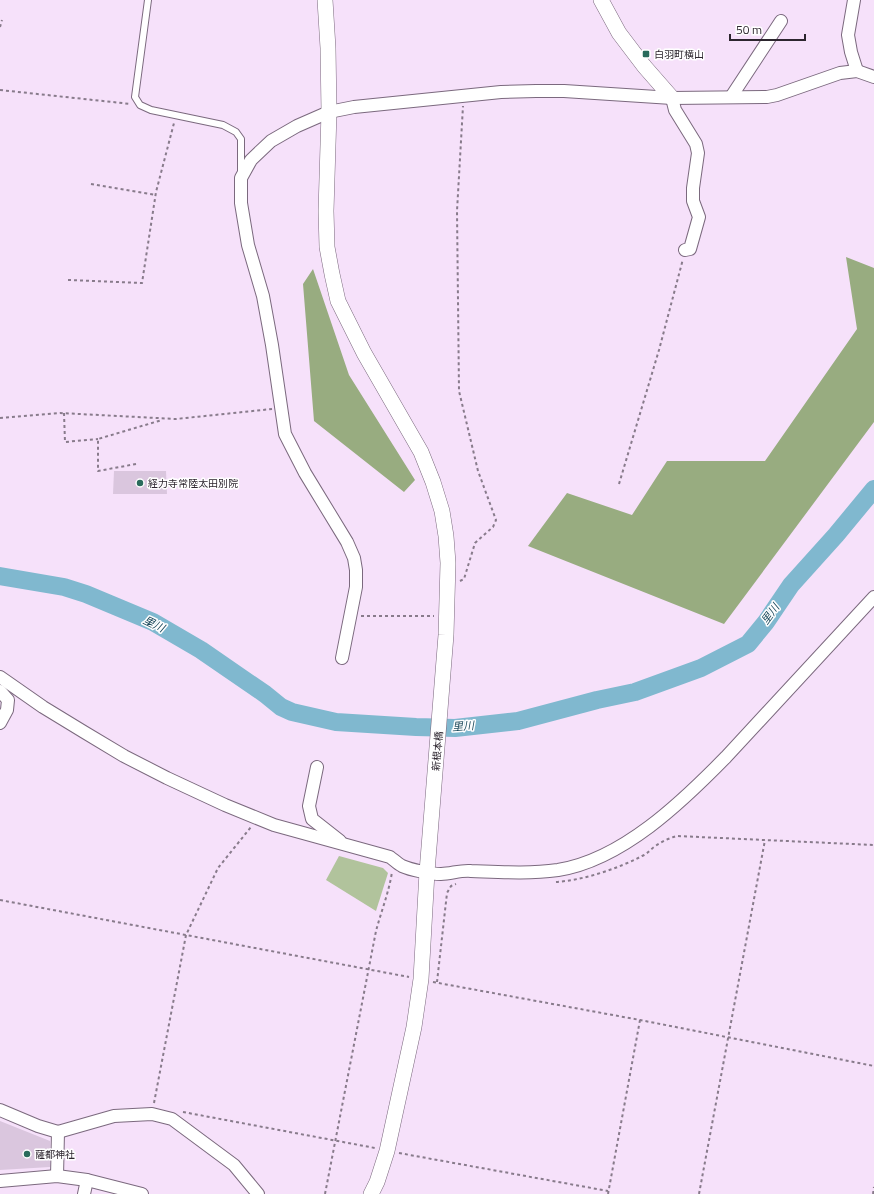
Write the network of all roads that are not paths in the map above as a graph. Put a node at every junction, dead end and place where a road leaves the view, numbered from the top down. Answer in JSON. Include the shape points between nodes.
{"nodes":[{"id":1,"x":148,"y":0,"type":"edge"},
{"id":2,"x":325,"y":0,"type":"edge"},
{"id":3,"x":601,"y":0,"type":"edge"},
{"id":4,"x":854,"y":0,"type":"edge"},
{"id":5,"x":781,"y":21,"type":"dead end"},
{"id":6,"x":857,"y":71,"type":"junction"},
{"id":7,"x":874,"y":77,"type":"edge"},
{"id":8,"x":672,"y":98,"type":"junction"},
{"id":9,"x":731,"y":98,"type":"junction"},
{"id":10,"x":329,"y":112,"type":"junction"},
{"id":11,"x":241,"y":178,"type":"junction"},
{"id":12,"x":685,"y":250,"type":"road end"},
{"id":13,"x":874,"y":597,"type":"edge"},
{"id":14,"x":342,"y":658,"type":"dead end"},
{"id":15,"x":0,"y":677,"type":"edge"},
{"id":16,"x":0,"y":690,"type":"edge"},
{"id":17,"x":0,"y":723,"type":"edge"},
{"id":18,"x":317,"y":767,"type":"dead end"},
{"id":19,"x":343,"y":844,"type":"junction"},
{"id":20,"x":427,"y":869,"type":"junction"},
{"id":21,"x":0,"y":1110,"type":"edge"},
{"id":22,"x":58,"y":1132,"type":"junction"},
{"id":23,"x":57,"y":1176,"type":"junction"},
{"id":24,"x":87,"y":1180,"type":"junction"},
{"id":25,"x":0,"y":1181,"type":"edge"},
{"id":26,"x":84,"y":1194,"type":"edge"},
{"id":27,"x":142,"y":1194,"type":"edge"},
{"id":28,"x":258,"y":1194,"type":"edge"},
{"id":29,"x":371,"y":1194,"type":"edge"}],
"edges":[{"from":1,"to":11,"type":"lane","via":[[135,97],[140,104],[151,110],[223,125],[236,132],[241,139]]},
{"from":2,"to":10,"type":"street","name":"新根本橋"},
{"from":3,"to":8,"type":"street","via":[[619,33]]},
{"from":4,"to":6,"type":"street","via":[[848,35]]},
{"from":5,"to":9,"type":"street"},
{"from":6,"to":7,"type":"street"},
{"from":6,"to":9,"type":"street","via":[[840,73],[777,95]]},
{"from":8,"to":9,"type":"street"},
{"from":8,"to":10,"type":"street","via":[[564,91],[501,92]]},
{"from":8,"to":12,"type":"street","via":[[675,110],[696,144],[698,153],[693,201],[699,216],[690,249]]},
{"from":10,"to":11,"type":"street","via":[[271,141],[251,160]]},
{"from":10,"to":20,"type":"street","name":"新根本橋","via":[[327,247],[338,301],[350,328],[421,452],[442,511],[446,536],[446,635]]},
{"from":11,"to":14,"type":"street","via":[[242,211],[248,245],[263,296],[285,434],[354,558],[356,586]]},
{"from":13,"to":20,"type":"street","via":[[702,782],[664,816],[614,850],[584,864],[551,870],[440,874]]},
{"from":15,"to":19,"type":"street","via":[[84,732],[167,778],[274,825]]},
{"from":16,"to":17,"type":"street","via":[[8,700],[7,710]]},
{"from":18,"to":19,"type":"street","via":[[310,806],[312,818]]},
{"from":19,"to":20,"type":"street","via":[[390,857],[401,865],[415,870]]},
{"from":20,"to":29,"type":"street","name":"新根本橋","via":[[421,979],[414,1027],[387,1150]]},
{"from":21,"to":22,"type":"street"},
{"from":22,"to":23,"type":"street"},
{"from":22,"to":28,"type":"street","via":[[114,1116],[152,1114],[172,1118],[234,1165]]},
{"from":23,"to":24,"type":"street"},
{"from":23,"to":25,"type":"street"},
{"from":24,"to":26,"type":"street"},
{"from":24,"to":27,"type":"street"}]}
